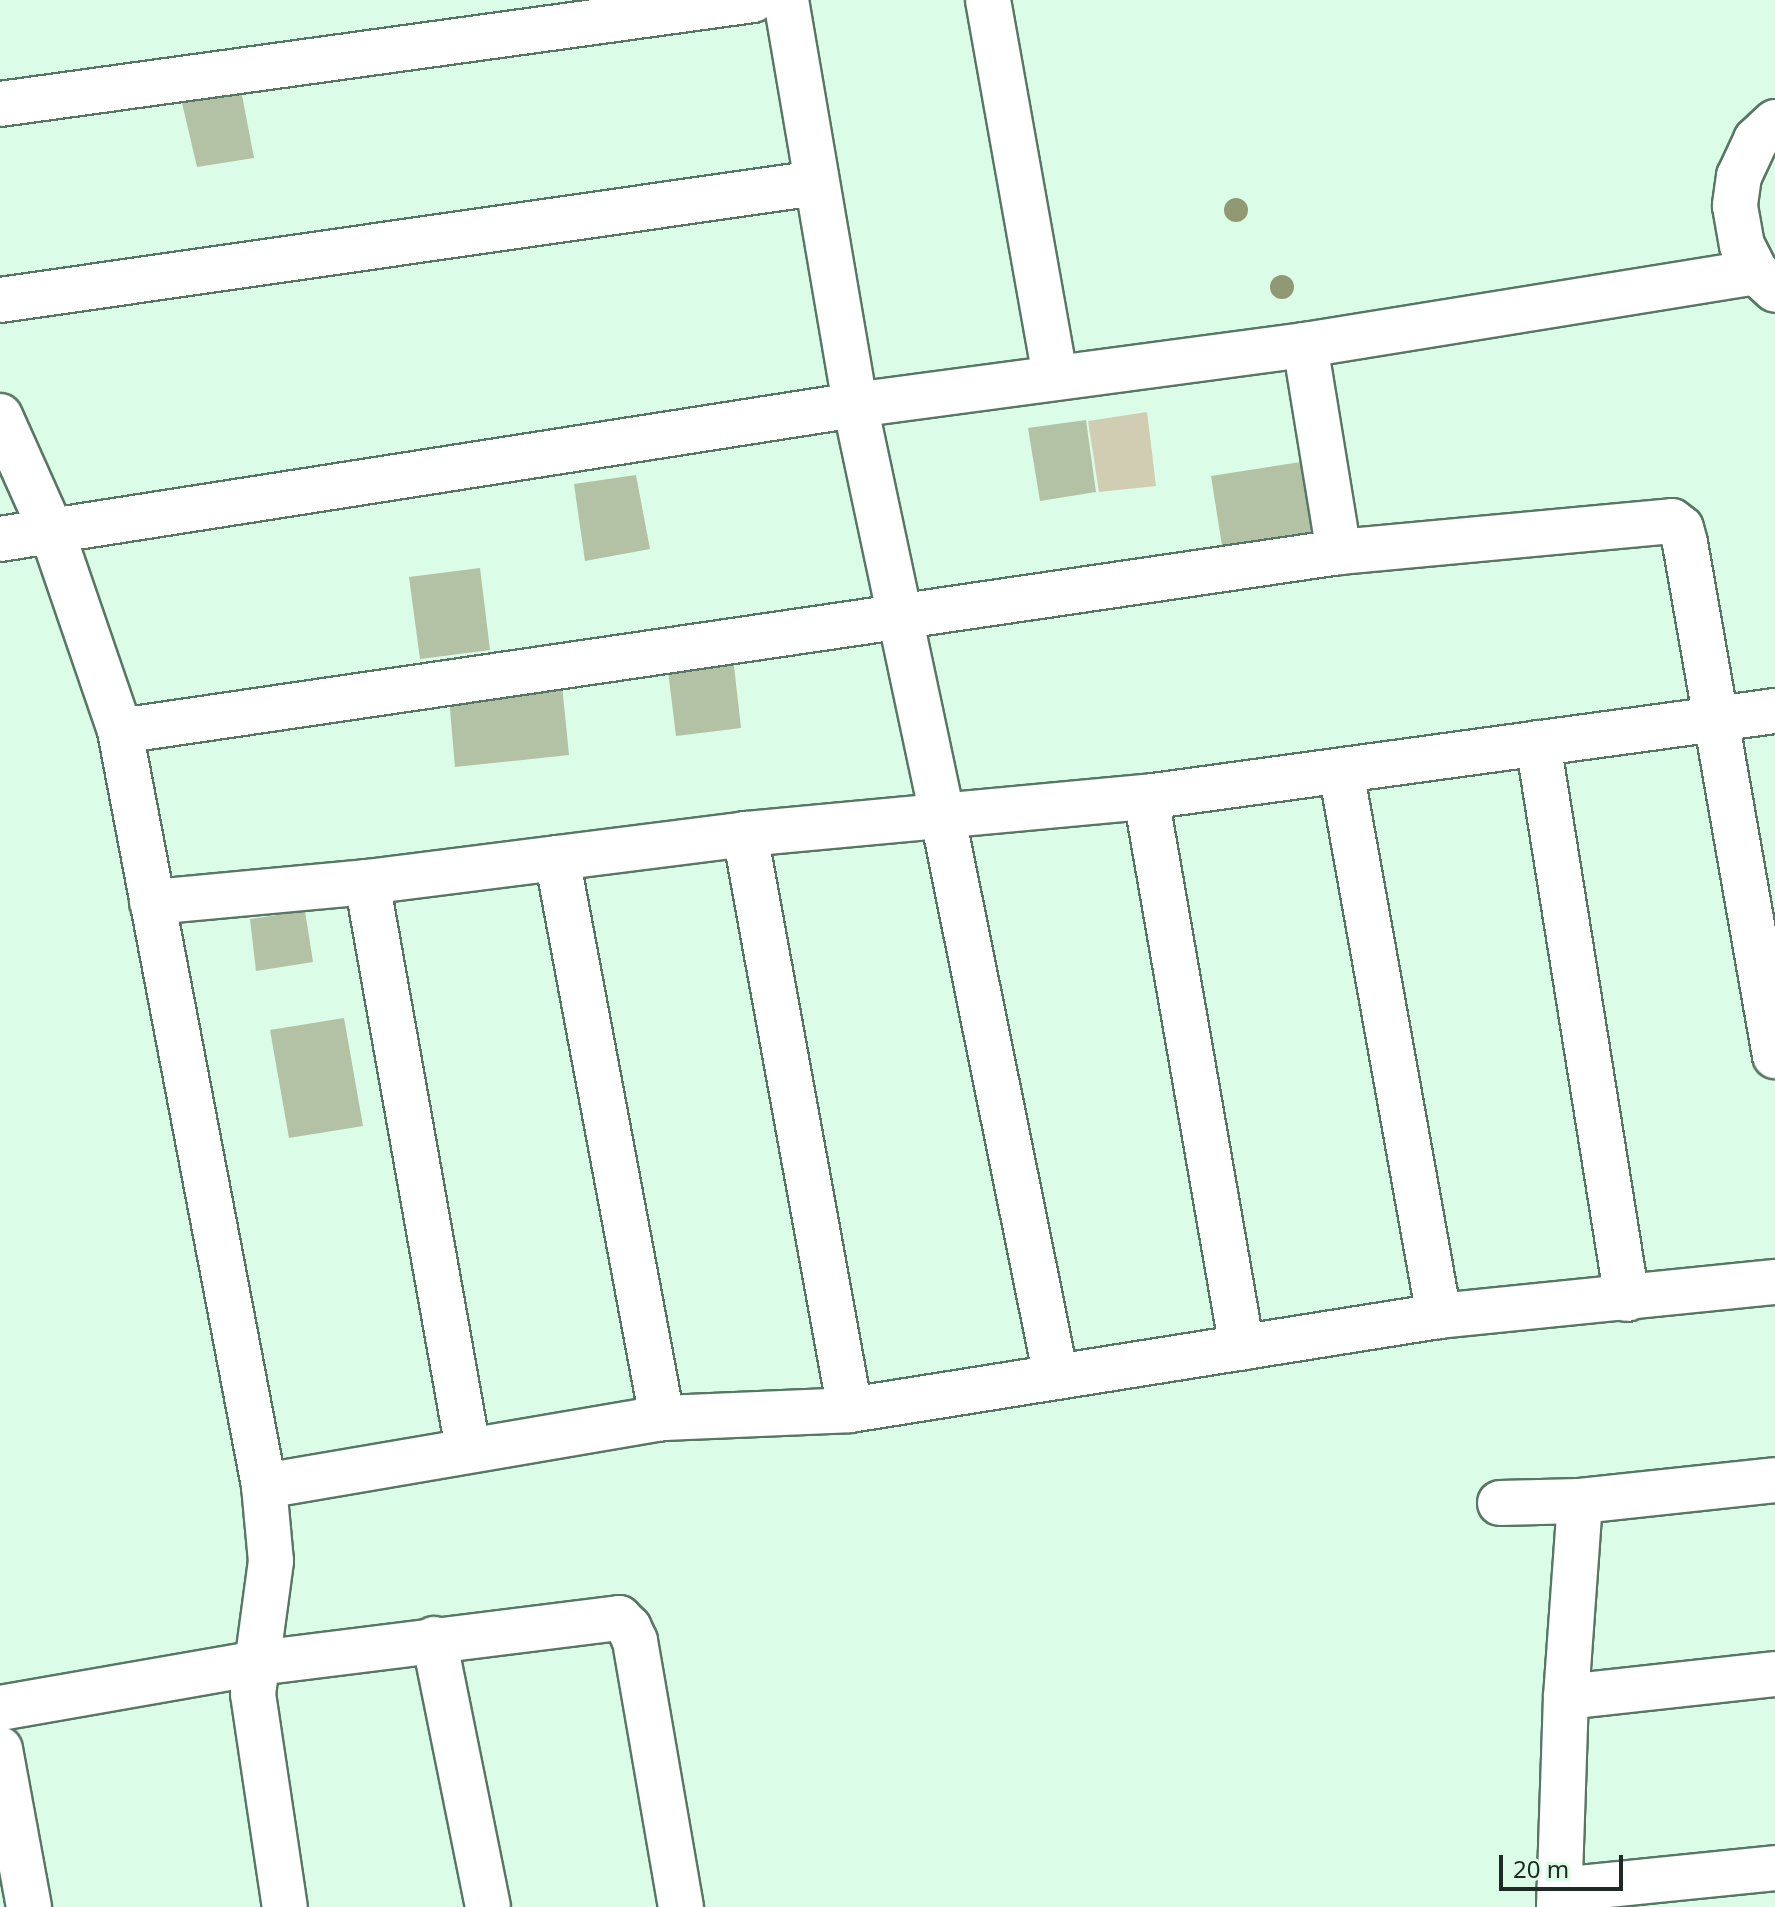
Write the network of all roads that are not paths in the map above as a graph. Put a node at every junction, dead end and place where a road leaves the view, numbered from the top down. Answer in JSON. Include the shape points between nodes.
{"nodes":[{"id":1,"x":753,"y":0,"type":"edge"},
{"id":2,"x":786,"y":0,"type":"edge"},
{"id":3,"x":988,"y":0,"type":"edge"},
{"id":4,"x":0,"y":104,"type":"edge"},
{"id":5,"x":1775,"y":122,"type":"edge"},
{"id":6,"x":816,"y":183,"type":"junction"},
{"id":7,"x":1766,"y":281,"type":"edge"},
{"id":8,"x":0,"y":300,"type":"edge"},
{"id":9,"x":1305,"y":345,"type":"junction"},
{"id":10,"x":1055,"y":377,"type":"junction"},
{"id":11,"x":855,"y":405,"type":"junction"},
{"id":12,"x":0,"y":416,"type":"edge"},
{"id":13,"x":52,"y":532,"type":"junction"},
{"id":14,"x":0,"y":539,"type":"edge"},
{"id":15,"x":1339,"y":552,"type":"junction"},
{"id":16,"x":901,"y":615,"type":"junction"},
{"id":17,"x":1775,"y":711,"type":"edge"},
{"id":18,"x":1718,"y":719,"type":"junction"},
{"id":19,"x":120,"y":731,"type":"junction"},
{"id":20,"x":1538,"y":743,"type":"junction"},
{"id":21,"x":1341,"y":771,"type":"junction"},
{"id":22,"x":1146,"y":797,"type":"junction"},
{"id":23,"x":943,"y":818,"type":"junction"},
{"id":24,"x":745,"y":834,"type":"junction"},
{"id":25,"x":557,"y":858,"type":"junction"},
{"id":26,"x":367,"y":882,"type":"junction"},
{"id":27,"x":152,"y":902,"type":"junction"},
{"id":28,"x":1775,"y":1056,"type":"edge"},
{"id":29,"x":1775,"y":1282,"type":"edge"},
{"id":30,"x":1627,"y":1299,"type":"junction"},
{"id":31,"x":1439,"y":1316,"type":"junction"},
{"id":32,"x":1242,"y":1348,"type":"junction"},
{"id":33,"x":1056,"y":1377,"type":"junction"},
{"id":34,"x":850,"y":1410,"type":"junction"},
{"id":35,"x":662,"y":1418,"type":"junction"},
{"id":36,"x":468,"y":1449,"type":"junction"},
{"id":37,"x":1775,"y":1480,"type":"edge"},
{"id":38,"x":264,"y":1486,"type":"junction"},
{"id":39,"x":1580,"y":1501,"type":"junction"},
{"id":40,"x":1500,"y":1503,"type":"dead end"},
{"id":41,"x":434,"y":1639,"type":"junction"},
{"id":42,"x":258,"y":1663,"type":"junction"},
{"id":43,"x":1775,"y":1674,"type":"edge"},
{"id":44,"x":1566,"y":1697,"type":"junction"},
{"id":45,"x":0,"y":1708,"type":"edge"},
{"id":46,"x":0,"y":1749,"type":"edge"},
{"id":47,"x":1775,"y":1868,"type":"edge"},
{"id":48,"x":1559,"y":1898,"type":"edge"},
{"id":49,"x":29,"y":1907,"type":"edge"},
{"id":50,"x":285,"y":1907,"type":"edge"},
{"id":51,"x":488,"y":1907,"type":"edge"},
{"id":52,"x":681,"y":1907,"type":"edge"}],
"edges":[{"from":1,"to":4,"type":"street"},
{"from":2,"to":6,"type":"street"},
{"from":3,"to":10,"type":"street"},
{"from":5,"to":7,"type":"street","via":[[1756,140],[1739,176],[1735,206],[1742,245]]},
{"from":6,"to":8,"type":"street"},
{"from":6,"to":11,"type":"street"},
{"from":7,"to":9,"type":"street"},
{"from":9,"to":10,"type":"street"},
{"from":9,"to":15,"type":"street"},
{"from":10,"to":11,"type":"street"},
{"from":11,"to":13,"type":"street"},
{"from":11,"to":16,"type":"street"},
{"from":12,"to":13,"type":"street"},
{"from":13,"to":14,"type":"street"},
{"from":13,"to":19,"type":"street"},
{"from":15,"to":16,"type":"street"},
{"from":15,"to":18,"type":"street","via":[[1672,521],[1681,528],[1685,543]]},
{"from":16,"to":19,"type":"street"},
{"from":16,"to":23,"type":"street"},
{"from":17,"to":18,"type":"street"},
{"from":18,"to":20,"type":"street"},
{"from":18,"to":28,"type":"street"},
{"from":19,"to":27,"type":"street"},
{"from":20,"to":21,"type":"street"},
{"from":20,"to":30,"type":"street"},
{"from":21,"to":22,"type":"street"},
{"from":21,"to":31,"type":"street"},
{"from":22,"to":23,"type":"street"},
{"from":22,"to":32,"type":"street"},
{"from":23,"to":24,"type":"street"},
{"from":23,"to":33,"type":"street"},
{"from":24,"to":25,"type":"street"},
{"from":24,"to":34,"type":"street"},
{"from":25,"to":26,"type":"street"},
{"from":25,"to":35,"type":"street"},
{"from":26,"to":27,"type":"street"},
{"from":26,"to":36,"type":"street"},
{"from":27,"to":38,"type":"street"},
{"from":29,"to":30,"type":"street"},
{"from":30,"to":31,"type":"street"},
{"from":31,"to":32,"type":"street"},
{"from":32,"to":33,"type":"street"},
{"from":33,"to":34,"type":"street"},
{"from":34,"to":35,"type":"street"},
{"from":35,"to":36,"type":"street"},
{"from":36,"to":38,"type":"street"},
{"from":37,"to":39,"type":"street"},
{"from":38,"to":42,"type":"street","via":[[271,1561]]},
{"from":39,"to":40,"type":"street"},
{"from":39,"to":44,"type":"street"},
{"from":41,"to":42,"type":"street"},
{"from":41,"to":51,"type":"street"},
{"from":41,"to":52,"type":"street","via":[[603,1618],[619,1618],[629,1628]]},
{"from":42,"to":45,"type":"street"},
{"from":42,"to":50,"type":"street","via":[[256,1724]]},
{"from":43,"to":44,"type":"street"},
{"from":44,"to":48,"type":"street"},
{"from":46,"to":49,"type":"street"},
{"from":47,"to":48,"type":"street"}]}
